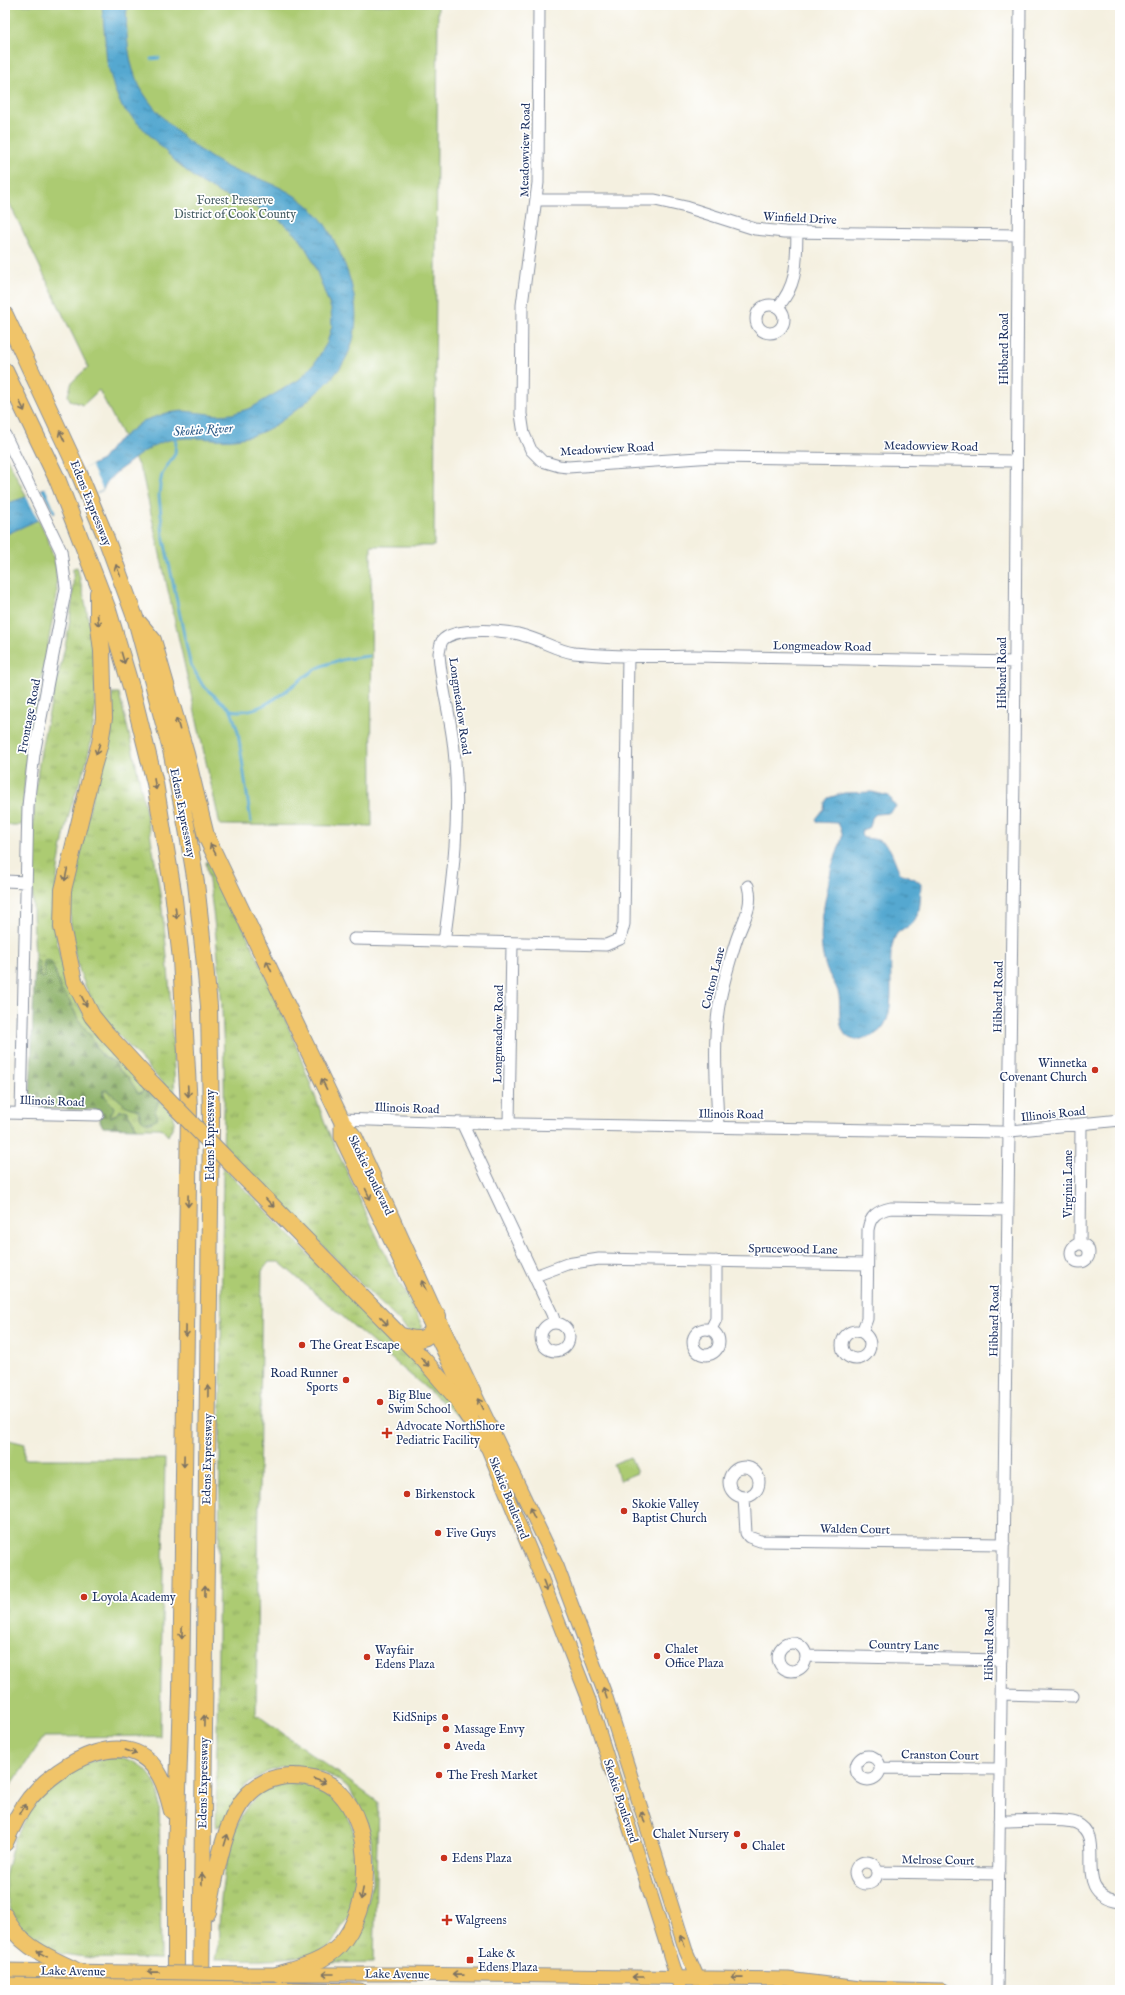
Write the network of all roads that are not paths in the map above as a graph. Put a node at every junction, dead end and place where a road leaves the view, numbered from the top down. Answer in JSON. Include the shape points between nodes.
{"nodes":[{"id":1,"x":539,"y":5,"type":"edge"},
{"id":2,"x":1020,"y":5,"type":"edge"},
{"id":3,"x":537,"y":200,"type":"junction"},
{"id":4,"x":797,"y":233,"type":"junction"},
{"id":5,"x":1018,"y":235,"type":"junction"},
{"id":6,"x":778,"y":307,"type":"dead end"},
{"id":7,"x":5,"y":315,"type":"edge"},
{"id":8,"x":5,"y":371,"type":"edge"},
{"id":9,"x":5,"y":435,"type":"edge"},
{"id":10,"x":1016,"y":461,"type":"junction"},
{"id":11,"x":97,"y":582,"type":"junction"},
{"id":12,"x":136,"y":620,"type":"junction"},
{"id":13,"x":628,"y":656,"type":"junction"},
{"id":14,"x":1015,"y":662,"type":"junction"},
{"id":15,"x":5,"y":881,"type":"edge"},
{"id":16,"x":26,"y":882,"type":"junction"},
{"id":17,"x":748,"y":886,"type":"dead end"},
{"id":18,"x":354,"y":939,"type":"dead end"},
{"id":19,"x":444,"y":942,"type":"junction"},
{"id":20,"x":512,"y":944,"type":"junction"},
{"id":21,"x":5,"y":1113,"type":"edge"},
{"id":22,"x":21,"y":1113,"type":"junction"},
{"id":23,"x":98,"y":1115,"type":"dead end"},
{"id":24,"x":340,"y":1119,"type":"junction"},
{"id":25,"x":1120,"y":1120,"type":"edge"},
{"id":26,"x":462,"y":1123,"type":"junction"},
{"id":27,"x":510,"y":1124,"type":"junction"},
{"id":28,"x":1081,"y":1125,"type":"junction"},
{"id":29,"x":718,"y":1127,"type":"junction"},
{"id":30,"x":1010,"y":1132,"type":"junction"},
{"id":31,"x":1008,"y":1210,"type":"junction"},
{"id":32,"x":1080,"y":1244,"type":"dead end"},
{"id":33,"x":716,"y":1261,"type":"junction"},
{"id":34,"x":867,"y":1264,"type":"junction"},
{"id":35,"x":535,"y":1276,"type":"junction"},
{"id":36,"x":436,"y":1323,"type":"junction"},
{"id":37,"x":555,"y":1323,"type":"dead end"},
{"id":38,"x":711,"y":1329,"type":"dead end"},
{"id":39,"x":862,"y":1332,"type":"dead end"},
{"id":40,"x":398,"y":1335,"type":"junction"},
{"id":41,"x":487,"y":1445,"type":"junction"},
{"id":42,"x":744,"y":1497,"type":"dead end"},
{"id":43,"x":1004,"y":1544,"type":"junction"},
{"id":44,"x":806,"y":1656,"type":"dead end"},
{"id":45,"x":1002,"y":1660,"type":"junction"},
{"id":46,"x":1001,"y":1694,"type":"junction"},
{"id":47,"x":1073,"y":1696,"type":"dead end"},
{"id":48,"x":880,"y":1768,"type":"dead end"},
{"id":49,"x":1000,"y":1769,"type":"junction"},
{"id":50,"x":1000,"y":1821,"type":"junction"},
{"id":51,"x":176,"y":1827,"type":"junction"},
{"id":52,"x":5,"y":1843,"type":"edge"},
{"id":53,"x":877,"y":1872,"type":"dead end"},
{"id":54,"x":999,"y":1874,"type":"junction"},
{"id":55,"x":1120,"y":1901,"type":"edge"},
{"id":56,"x":5,"y":1916,"type":"edge"},
{"id":57,"x":201,"y":1946,"type":"junction"},
{"id":58,"x":5,"y":1970,"type":"edge"},
{"id":59,"x":77,"y":1971,"type":"junction"},
{"id":60,"x":279,"y":1974,"type":"junction"},
{"id":61,"x":677,"y":1977,"type":"junction"},
{"id":62,"x":698,"y":1977,"type":"junction"},
{"id":63,"x":5,"y":1984,"type":"edge"},
{"id":64,"x":854,"y":1989,"type":"edge"},
{"id":65,"x":176,"y":1990,"type":"edge"},
{"id":66,"x":201,"y":1990,"type":"edge"},
{"id":67,"x":360,"y":1990,"type":"edge"},
{"id":68,"x":681,"y":1990,"type":"edge"},
{"id":69,"x":703,"y":1990,"type":"edge"},
{"id":70,"x":943,"y":1990,"type":"edge"},
{"id":71,"x":997,"y":1990,"type":"edge"}],
"edges":[{"from":1,"to":3,"type":"street","name":"Meadowview Road"},
{"from":2,"to":5,"type":"street","name":"Hibbard Road"},
{"from":3,"to":4,"type":"street","name":"Winfield Drive","via":[[655,200],[755,229]]},
{"from":3,"to":10,"type":"street","name":"Meadowview Road","via":[[522,305],[521,414],[527,443],[542,460],[559,466],[720,457]]},
{"from":4,"to":5,"type":"street","name":"Winfield Drive"},
{"from":4,"to":6,"type":"street","via":[[793,283]]},
{"from":5,"to":10,"type":"street","name":"Hibbard Road"},
{"from":12,"to":7,"type":"highway","name":"Edens Expressway","one_way":true,"via":[[90,497]]},
{"from":8,"to":11,"type":"highway","name":"Edens Expressway","one_way":true,"via":[[69,506]]},
{"from":9,"to":16,"type":"street","name":"Frontage Road","via":[[61,551],[66,588],[34,754],[28,806]]},
{"from":10,"to":14,"type":"street","name":"Hibbard Road"},
{"from":11,"to":40,"type":"highway","one_way":true,"bridge":true,"via":[[104,679],[104,718],[63,890],[62,927],[74,981],[92,1016],[147,1078]]},
{"from":11,"to":51,"type":"highway","name":"Edens Expressway","one_way":true,"via":[[131,687],[155,782],[174,892],[181,959],[189,1108],[181,1694]]},
{"from":24,"to":12,"type":"highway","one_way":true,"via":[[206,836],[186,754],[153,640]]},
{"from":57,"to":12,"type":"highway","name":"Edens Expressway","one_way":true,"via":[[211,1121],[209,1006],[196,883],[187,829],[171,750]]},
{"from":13,"to":14,"type":"street","name":"Longmeadow Road"},
{"from":13,"to":19,"type":"street","name":"Longmeadow Road","via":[[572,653],[524,635],[508,632],[462,632],[443,641],[439,660],[454,750],[457,815],[456,852]]},
{"from":13,"to":20,"type":"street","via":[[622,934],[617,942],[606,945]]},
{"from":14,"to":30,"type":"street","name":"Hibbard Road"},
{"from":15,"to":16,"type":"street"},
{"from":16,"to":22,"type":"street","name":"Frontage Road"},
{"from":17,"to":29,"type":"street","name":"Colton Lane","via":[[748,910],[737,938],[718,1010]]},
{"from":18,"to":19,"type":"street"},
{"from":19,"to":20,"type":"street"},
{"from":20,"to":27,"type":"street","name":"Longmeadow Road"},
{"from":21,"to":22,"type":"street","name":"Illinois Road"},
{"from":22,"to":23,"type":"street","name":"Illinois Road"},
{"from":24,"to":26,"type":"street","name":"Illinois Road"},
{"from":24,"to":36,"type":"main road","name":"Skokie Boulevard","via":[[341,1137]]},
{"from":25,"to":28,"type":"street","name":"Illinois Road"},
{"from":26,"to":27,"type":"street","name":"Illinois Road"},
{"from":26,"to":35,"type":"street"},
{"from":27,"to":29,"type":"street","name":"Illinois Road"},
{"from":28,"to":30,"type":"street","name":"Illinois Road"},
{"from":28,"to":32,"type":"street","name":"Virginia Lane"},
{"from":29,"to":30,"type":"street","name":"Illinois Road"},
{"from":30,"to":31,"type":"street","name":"Hibbard Road"},
{"from":31,"to":34,"type":"street","via":[[891,1208],[877,1212],[869,1224]]},
{"from":31,"to":43,"type":"street","name":"Hibbard Road"},
{"from":33,"to":34,"type":"street","name":"Sprucewood Lane"},
{"from":33,"to":35,"type":"street","name":"Sprucewood Lane","via":[[598,1259],[567,1264]]},
{"from":33,"to":38,"type":"street","via":[[716,1318]]},
{"from":34,"to":39,"type":"street","via":[[867,1318]]},
{"from":35,"to":37,"type":"street"},
{"from":36,"to":40,"type":"highway","via":[[429,1335],[419,1340]]},
{"from":36,"to":41,"type":"main road","name":"Skokie Boulevard"},
{"from":62,"to":36,"type":"main road","name":"Skokie Boulevard","one_way":true,"via":[[686,1952],[605,1694],[579,1621],[549,1548]]},
{"from":40,"to":41,"type":"highway","one_way":true,"via":[[454,1395]]},
{"from":41,"to":61,"type":"main road","name":"Skokie Boulevard","one_way":true,"via":[[589,1700]]},
{"from":42,"to":43,"type":"street","name":"Walden Court","via":[[746,1533],[760,1541]]},
{"from":43,"to":45,"type":"street","name":"Hibbard Road"},
{"from":44,"to":45,"type":"street","name":"Country Lane"},
{"from":45,"to":46,"type":"street","name":"Hibbard Road"},
{"from":46,"to":47,"type":"street"},
{"from":46,"to":49,"type":"street","name":"Hibbard Road"},
{"from":48,"to":49,"type":"street","name":"Cranston Court"},
{"from":49,"to":50,"type":"street","name":"Hibbard Road"},
{"from":50,"to":54,"type":"street","name":"Hibbard Road"},
{"from":50,"to":55,"type":"street","via":[[1076,1823],[1088,1833],[1091,1842],[1092,1882],[1096,1890],[1104,1896]]},
{"from":52,"to":51,"type":"highway","one_way":true,"via":[[29,1799],[39,1788],[86,1756],[115,1748],[138,1754],[160,1775]]},
{"from":51,"to":65,"type":"highway","name":"Edens Expressway"},
{"from":53,"to":54,"type":"street","name":"Melrose Court"},
{"from":54,"to":71,"type":"street","name":"Hibbard Road"},
{"from":59,"to":56,"type":"highway","one_way":true,"via":[[16,1936]]},
{"from":57,"to":60,"type":"highway","one_way":true,"via":[[217,1869],[236,1812],[244,1800],[263,1782],[274,1778],[287,1775],[314,1779],[338,1791],[354,1813],[364,1847],[364,1882],[356,1918],[339,1946],[305,1966]]},
{"from":57,"to":66,"type":"highway","name":"Edens Expressway"},
{"from":58,"to":59,"type":"main road","name":"Lake Avenue"},
{"from":60,"to":59,"type":"main road","name":"Lake Avenue","one_way":true,"bridge":true},
{"from":61,"to":60,"type":"main road","name":"Lake Avenue","one_way":true},
{"from":61,"to":62,"type":"main road","name":"Lake Avenue"},
{"from":61,"to":68,"type":"main road","name":"Skokie Boulevard"},
{"from":64,"to":62,"type":"main road","name":"Lake Avenue","one_way":true,"via":[[788,1979]]},
{"from":62,"to":69,"type":"main road","name":"Skokie Boulevard"},
{"from":63,"to":67,"type":"main road","name":"Lake Avenue","bridge":true},
{"from":64,"to":70,"type":"main road","name":"Lake Avenue"}]}
